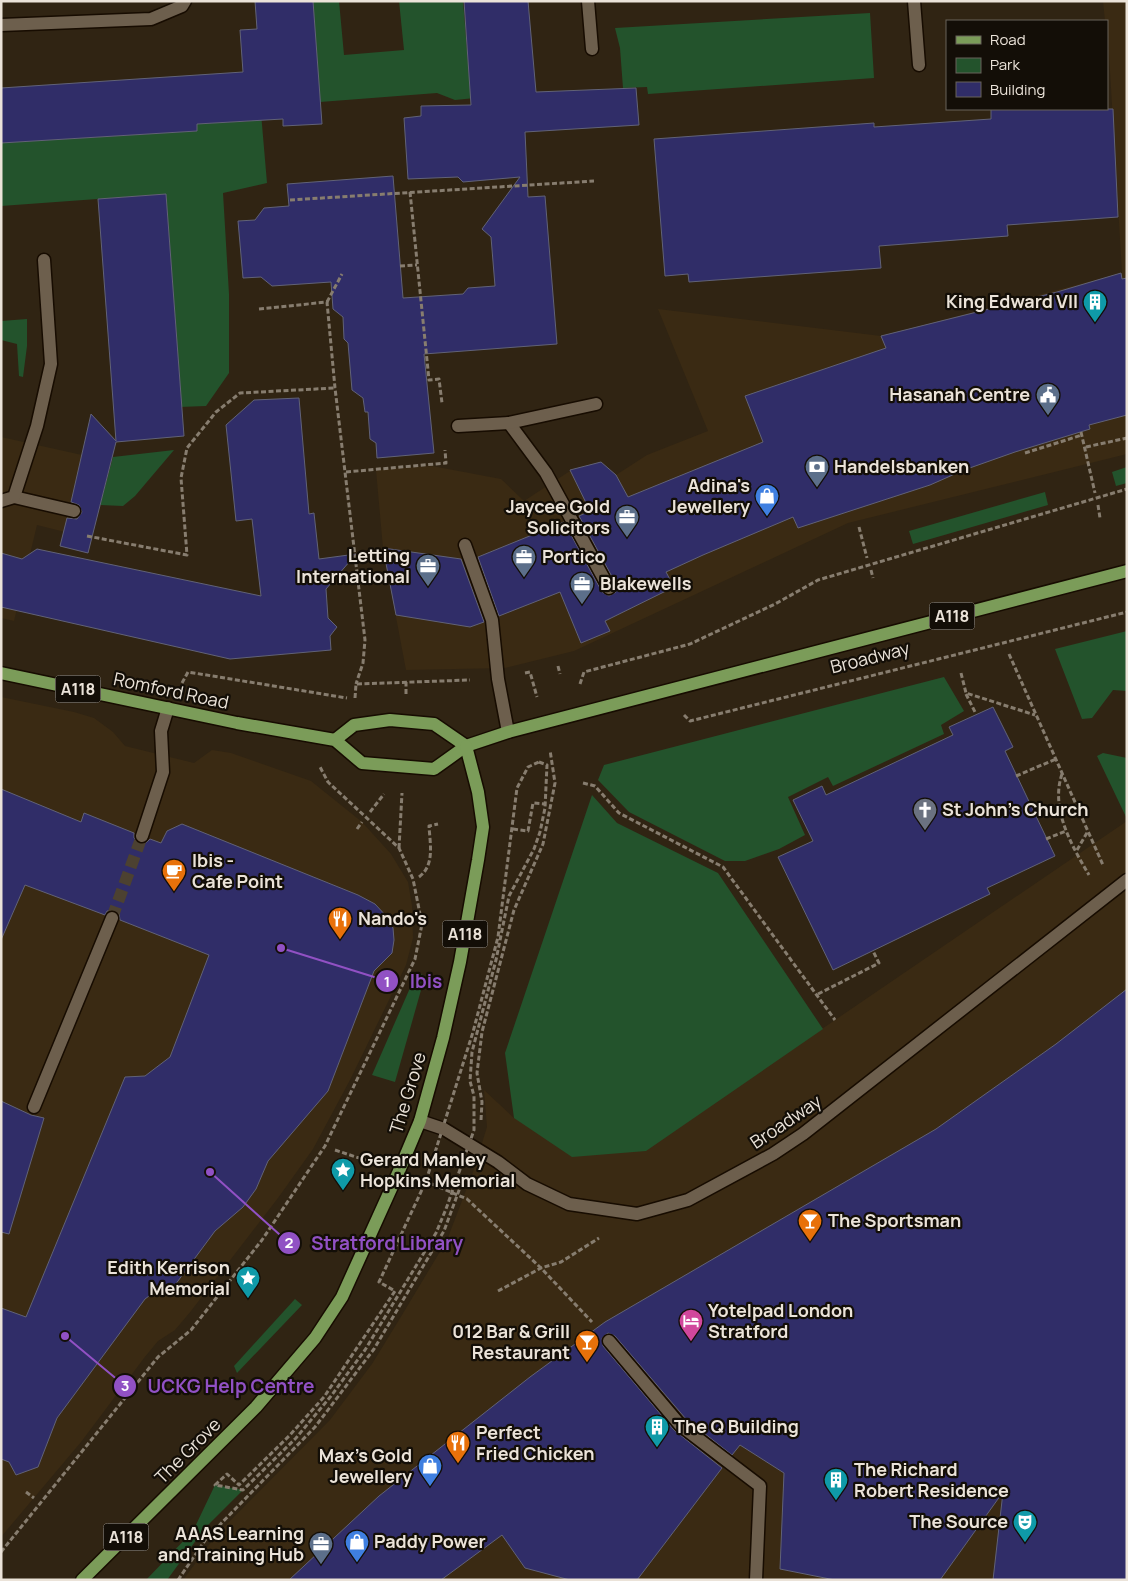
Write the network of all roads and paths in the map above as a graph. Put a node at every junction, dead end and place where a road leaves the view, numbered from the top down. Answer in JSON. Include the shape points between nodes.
{"nodes":[{"id":1,"x":185,"y":1,"type":"edge"},
{"id":2,"x":588,"y":1,"type":"edge"},
{"id":3,"x":914,"y":1,"type":"edge"},
{"id":4,"x":1,"y":25,"type":"edge"},
{"id":5,"x":592,"y":49,"type":"dead end"},
{"id":6,"x":919,"y":65,"type":"dead end"},
{"id":7,"x":594,"y":180,"type":"dead end"},
{"id":8,"x":410,"y":192,"type":"junction"},
{"id":9,"x":290,"y":200,"type":"dead end"},
{"id":10,"x":44,"y":260,"type":"dead end"},
{"id":11,"x":417,"y":265,"type":"junction"},
{"id":12,"x":400,"y":266,"type":"dead end"},
{"id":13,"x":342,"y":274,"type":"dead end"},
{"id":14,"x":327,"y":302,"type":"junction"},
{"id":15,"x":259,"y":309,"type":"dead end"},
{"id":16,"x":335,"y":388,"type":"junction"},
{"id":17,"x":596,"y":404,"type":"dead end"},
{"id":18,"x":509,"y":424,"type":"junction"},
{"id":19,"x":458,"y":426,"type":"joint"},
{"id":20,"x":444,"y":429,"type":"junction"},
{"id":21,"x":1127,"y":438,"type":"edge"},
{"id":22,"x":1086,"y":447,"type":"junction"},
{"id":23,"x":1025,"y":453,"type":"dead end"},
{"id":24,"x":346,"y":472,"type":"junction"},
{"id":25,"x":1127,"y":489,"type":"edge"},
{"id":26,"x":1095,"y":493,"type":"dead end"},
{"id":27,"x":14,"y":497,"type":"junction"},
{"id":28,"x":1,"y":501,"type":"edge"},
{"id":29,"x":1098,"y":505,"type":"dead end"},
{"id":30,"x":74,"y":511,"type":"joint"},
{"id":31,"x":1100,"y":518,"type":"dead end"},
{"id":32,"x":859,"y":527,"type":"dead end"},
{"id":33,"x":465,"y":545,"type":"dead end"},
{"id":34,"x":867,"y":558,"type":"dead end"},
{"id":35,"x":871,"y":570,"type":"dead end"},
{"id":36,"x":1127,"y":571,"type":"edge"},
{"id":37,"x":873,"y":578,"type":"dead end"},
{"id":38,"x":609,"y":588,"type":"dead end"},
{"id":39,"x":1127,"y":612,"type":"edge"},
{"id":40,"x":1009,"y":654,"type":"dead end"},
{"id":41,"x":558,"y":666,"type":"dead end"},
{"id":42,"x":188,"y":672,"type":"dead end"},
{"id":43,"x":584,"y":672,"type":"dead end"},
{"id":44,"x":1,"y":673,"type":"edge"},
{"id":45,"x":961,"y":673,"type":"dead end"},
{"id":46,"x":560,"y":674,"type":"dead end"},
{"id":47,"x":406,"y":682,"type":"dead end"},
{"id":48,"x":392,"y":683,"type":"junction"},
{"id":49,"x":356,"y":684,"type":"junction"},
{"id":50,"x":392,"y":688,"type":"dead end"},
{"id":51,"x":664,"y":692,"type":"junction"},
{"id":52,"x":966,"y":693,"type":"junction"},
{"id":53,"x":168,"y":708,"type":"junction"},
{"id":54,"x":976,"y":714,"type":"dead end"},
{"id":55,"x":1036,"y":715,"type":"junction"},
{"id":56,"x":508,"y":732,"type":"junction"},
{"id":57,"x":302,"y":734,"type":"junction"},
{"id":58,"x":335,"y":740,"type":"junction"},
{"id":59,"x":466,"y":746,"type":"junction"},
{"id":60,"x":1056,"y":760,"type":"junction"},
{"id":61,"x":552,"y":761,"type":"dead end"},
{"id":62,"x":1062,"y":773,"type":"junction"},
{"id":63,"x":1016,"y":776,"type":"dead end"},
{"id":64,"x":583,"y":783,"type":"dead end"},
{"id":65,"x":387,"y":789,"type":"dead end"},
{"id":66,"x":402,"y":792,"type":"dead end"},
{"id":67,"x":545,"y":804,"type":"dead end"},
{"id":68,"x":370,"y":812,"type":"dead end"},
{"id":69,"x":362,"y":822,"type":"dead end"},
{"id":70,"x":438,"y":824,"type":"dead end"},
{"id":71,"x":357,"y":829,"type":"dead end"},
{"id":72,"x":513,"y":829,"type":"dead end"},
{"id":73,"x":1066,"y":831,"type":"junction"},
{"id":74,"x":1088,"y":831,"type":"junction"},
{"id":75,"x":142,"y":836,"type":"tunnel mouth"},
{"id":76,"x":1046,"y":839,"type":"dead end"},
{"id":77,"x":1074,"y":845,"type":"dead end"},
{"id":78,"x":399,"y":848,"type":"junction"},
{"id":79,"x":1076,"y":850,"type":"dead end"},
{"id":80,"x":419,"y":877,"type":"dead end"},
{"id":81,"x":1127,"y":880,"type":"edge"},
{"id":82,"x":1115,"y":891,"type":"junction"},
{"id":83,"x":112,"y":918,"type":"tunnel mouth"},
{"id":84,"x":873,"y":952,"type":"dead end"},
{"id":85,"x":818,"y":994,"type":"junction"},
{"id":86,"x":835,"y":1020,"type":"dead end"},
{"id":87,"x":34,"y":1107,"type":"dead end"},
{"id":88,"x":420,"y":1121,"type":"junction"},
{"id":89,"x":480,"y":1125,"type":"dead end"},
{"id":90,"x":335,"y":1150,"type":"dead end"},
{"id":91,"x":373,"y":1162,"type":"dead end"},
{"id":92,"x":467,"y":1167,"type":"dead end"},
{"id":93,"x":426,"y":1181,"type":"dead end"},
{"id":94,"x":458,"y":1195,"type":"junction"},
{"id":95,"x":637,"y":1214,"type":"junction"},
{"id":96,"x":541,"y":1268,"type":"junction"},
{"id":97,"x":498,"y":1291,"type":"dead end"},
{"id":98,"x":609,"y":1341,"type":"joint"},
{"id":99,"x":26,"y":1492,"type":"dead end"},
{"id":100,"x":34,"y":1498,"type":"dead end"},
{"id":101,"x":1,"y":1552,"type":"edge"},
{"id":102,"x":82,"y":1580,"type":"edge"},
{"id":103,"x":178,"y":1580,"type":"edge"},
{"id":104,"x":756,"y":1580,"type":"edge"}],
"edges":[{"from":1,"to":4,"type":"street","via":[[182,6],[151,19]]},
{"from":2,"to":5,"type":"street"},
{"from":3,"to":6,"type":"street"},
{"from":7,"to":8,"type":"path"},
{"from":8,"to":9,"type":"path"},
{"from":8,"to":11,"type":"path"},
{"from":10,"to":27,"type":"street","via":[[51,364],[37,426]]},
{"from":11,"to":12,"type":"path"},
{"from":11,"to":20,"type":"path","via":[[429,380],[439,379]]},
{"from":13,"to":14,"type":"path"},
{"from":14,"to":15,"type":"path"},
{"from":14,"to":16,"type":"path"},
{"from":16,"to":24,"type":"path"},
{"from":16,"to":30,"type":"path","via":[[240,392],[216,412],[187,448],[181,478],[187,555],[82,535]]},
{"from":17,"to":18,"type":"street"},
{"from":18,"to":19,"type":"street"},
{"from":18,"to":38,"type":"street","via":[[546,473]]},
{"from":19,"to":20,"type":"path"},
{"from":20,"to":24,"type":"path","via":[[446,463]]},
{"from":21,"to":22,"type":"path"},
{"from":22,"to":23,"type":"path","via":[[1082,433]]},
{"from":22,"to":26,"type":"path"},
{"from":24,"to":49,"type":"path","via":[[365,640],[363,663]]},
{"from":25,"to":43,"type":"path","via":[[818,580],[690,644]]},
{"from":27,"to":28,"type":"street"},
{"from":27,"to":30,"type":"street"},
{"from":29,"to":31,"type":"path"},
{"from":32,"to":34,"type":"path"},
{"from":33,"to":56,"type":"street","via":[[492,620]]},
{"from":35,"to":37,"type":"path"},
{"from":36,"to":51,"type":"main road","name":"Broadway","number":"A118"},
{"from":39,"to":51,"type":"path","name":"Broadway","via":[[690,722]]},
{"from":40,"to":55,"type":"path"},
{"from":41,"to":46,"type":"path"},
{"from":42,"to":49,"type":"path","name":"Romford Road","via":[[355,699]]},
{"from":44,"to":53,"type":"main road","name":"Romford Road","number":"A118"},
{"from":45,"to":52,"type":"path"},
{"from":47,"to":48,"type":"path"},
{"from":48,"to":49,"type":"path"},
{"from":48,"to":50,"type":"path"},
{"from":51,"to":56,"type":"main road","name":"Broadway","number":"A118"},
{"from":52,"to":54,"type":"path"},
{"from":52,"to":55,"type":"path"},
{"from":53,"to":57,"type":"main road","name":"Romford Road","number":"A118"},
{"from":53,"to":75,"type":"street","via":[[161,731],[163,772]]},
{"from":55,"to":60,"type":"path"},
{"from":56,"to":59,"type":"main road","name":"Broadway","number":"A118"},
{"from":57,"to":58,"type":"main road","name":"Romford Road","number":"A118"},
{"from":57,"to":78,"type":"path","via":[[328,782]]},
{"from":58,"to":59,"type":"main road","via":[[354,725],[390,720],[434,724]]},
{"from":58,"to":59,"type":"main road","number":"A118","via":[[362,764],[434,769]]},
{"from":59,"to":88,"type":"main road","name":"The Grove","number":"A118","via":[[483,827],[458,972]]},
{"from":60,"to":62,"type":"path"},
{"from":60,"to":63,"type":"path"},
{"from":61,"to":89,"type":"path","via":[[555,784],[544,844],[514,910],[482,1032],[477,1073],[482,1102]]},
{"from":62,"to":73,"type":"path","via":[[1058,785]]},
{"from":62,"to":74,"type":"path"},
{"from":64,"to":85,"type":"path","via":[[595,786],[619,813],[723,867]]},
{"from":65,"to":68,"type":"path"},
{"from":66,"to":78,"type":"path"},
{"from":67,"to":72,"type":"path","via":[[533,803],[528,831]]},
{"from":69,"to":71,"type":"path"},
{"from":70,"to":80,"type":"path","via":[[429,826],[431,855],[426,872]]},
{"from":73,"to":76,"type":"path"},
{"from":73,"to":77,"type":"path"},
{"from":74,"to":79,"type":"path"},
{"from":74,"to":82,"type":"path"},
{"from":78,"to":101,"type":"path","via":[[413,879],[422,924],[416,959],[325,1146],[262,1240],[191,1330],[158,1356]]},
{"from":81,"to":82,"type":"street","name":"Broadway"},
{"from":82,"to":95,"type":"street","name":"Broadway","via":[[774,1154],[688,1200]]},
{"from":83,"to":87,"type":"street"},
{"from":84,"to":85,"type":"path","via":[[879,964]]},
{"from":85,"to":86,"type":"path"},
{"from":88,"to":95,"type":"street","name":"Broadway","via":[[444,1129],[527,1184],[569,1204]]},
{"from":88,"to":102,"type":"main road","name":"The Grove","number":"A118","via":[[342,1297],[315,1338],[256,1408]]},
{"from":90,"to":91,"type":"path"},
{"from":92,"to":94,"type":"path"},
{"from":93,"to":94,"type":"path"},
{"from":94,"to":96,"type":"path","via":[[467,1199]]},
{"from":94,"to":103,"type":"path","via":[[444,1231],[374,1348],[316,1427],[206,1539]]},
{"from":95,"to":96,"type":"path","via":[[561,1262]]},
{"from":96,"to":97,"type":"path"},
{"from":96,"to":98,"type":"path"},
{"from":98,"to":104,"type":"street","via":[[680,1425],[760,1486]]},
{"from":99,"to":100,"type":"path"}]}
